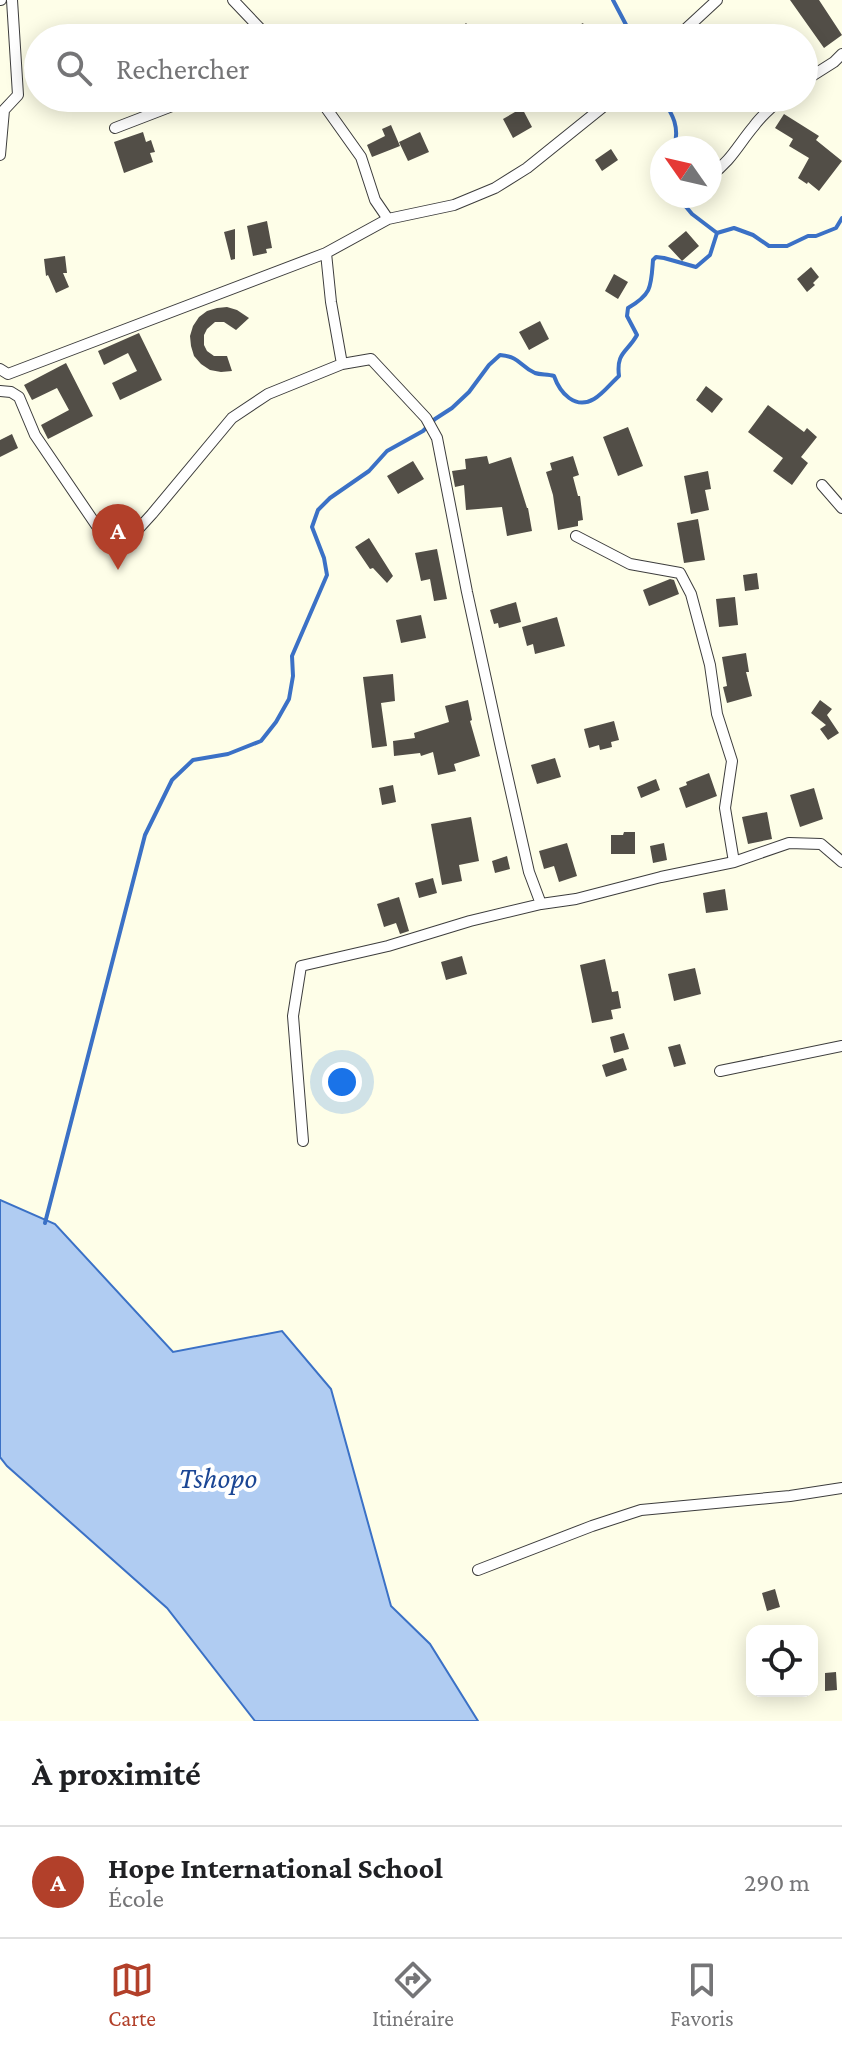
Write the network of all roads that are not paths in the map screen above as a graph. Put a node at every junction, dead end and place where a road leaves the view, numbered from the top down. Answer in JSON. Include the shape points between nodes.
{"nodes":[{"id":1,"x":12,"y":0,"type":"edge"},
{"id":2,"x":233,"y":0,"type":"edge"},
{"id":3,"x":717,"y":0,"type":"edge"},
{"id":4,"x":256,"y":24,"type":"edge"},
{"id":5,"x":691,"y":24,"type":"edge"},
{"id":6,"x":842,"y":54,"type":"edge"},
{"id":7,"x":818,"y":72,"type":"edge"},
{"id":8,"x":157,"y":112,"type":"edge"},
{"id":9,"x":329,"y":112,"type":"edge"},
{"id":10,"x":597,"y":112,"type":"edge"},
{"id":11,"x":766,"y":112,"type":"edge"},
{"id":12,"x":115,"y":128,"type":"dead end"},
{"id":13,"x":0,"y":155,"type":"edge"},
{"id":14,"x":722,"y":166,"type":"edge"},
{"id":15,"x":388,"y":219,"type":"junction"},
{"id":16,"x":326,"y":253,"type":"junction"},
{"id":17,"x":342,"y":364,"type":"junction"},
{"id":18,"x":0,"y":369,"type":"edge"},
{"id":19,"x":0,"y":391,"type":"edge"},
{"id":20,"x":822,"y":485,"type":"dead end"},
{"id":21,"x":842,"y":508,"type":"edge"},
{"id":22,"x":576,"y":536,"type":"dead end"},
{"id":23,"x":734,"y":862,"type":"junction"},
{"id":24,"x":842,"y":862,"type":"edge"},
{"id":25,"x":541,"y":904,"type":"junction"},
{"id":26,"x":842,"y":1046,"type":"edge"},
{"id":27,"x":720,"y":1071,"type":"dead end"},
{"id":28,"x":303,"y":1141,"type":"dead end"},
{"id":29,"x":842,"y":1488,"type":"edge"},
{"id":30,"x":478,"y":1570,"type":"dead end"}],
"edges":[{"from":1,"to":13,"type":"street","via":[[18,95],[4,110]]},
{"from":2,"to":4,"type":"street"},
{"from":3,"to":5,"type":"street"},
{"from":6,"to":7,"type":"street"},
{"from":8,"to":12,"type":"street"},
{"from":9,"to":15,"type":"street","via":[[361,157],[375,200]]},
{"from":10,"to":15,"type":"street","via":[[495,188],[454,205]]},
{"from":11,"to":14,"type":"street"},
{"from":15,"to":16,"type":"street"},
{"from":16,"to":17,"type":"street"},
{"from":16,"to":18,"type":"street","via":[[8,374]]},
{"from":17,"to":19,"type":"street","via":[[268,394],[232,418],[121,548],[107,541],[51,459],[19,397]]},
{"from":17,"to":25,"type":"street","via":[[371,359],[426,418],[437,438],[501,748]]},
{"from":20,"to":21,"type":"street"},
{"from":22,"to":23,"type":"street","via":[[630,564],[680,573],[691,594],[732,761],[725,808]]},
{"from":23,"to":24,"type":"street","via":[[789,843],[821,844]]},
{"from":23,"to":25,"type":"street"},
{"from":25,"to":28,"type":"street","via":[[301,966],[293,1016]]},
{"from":26,"to":27,"type":"street"},
{"from":29,"to":30,"type":"street","via":[[641,1510]]}]}
